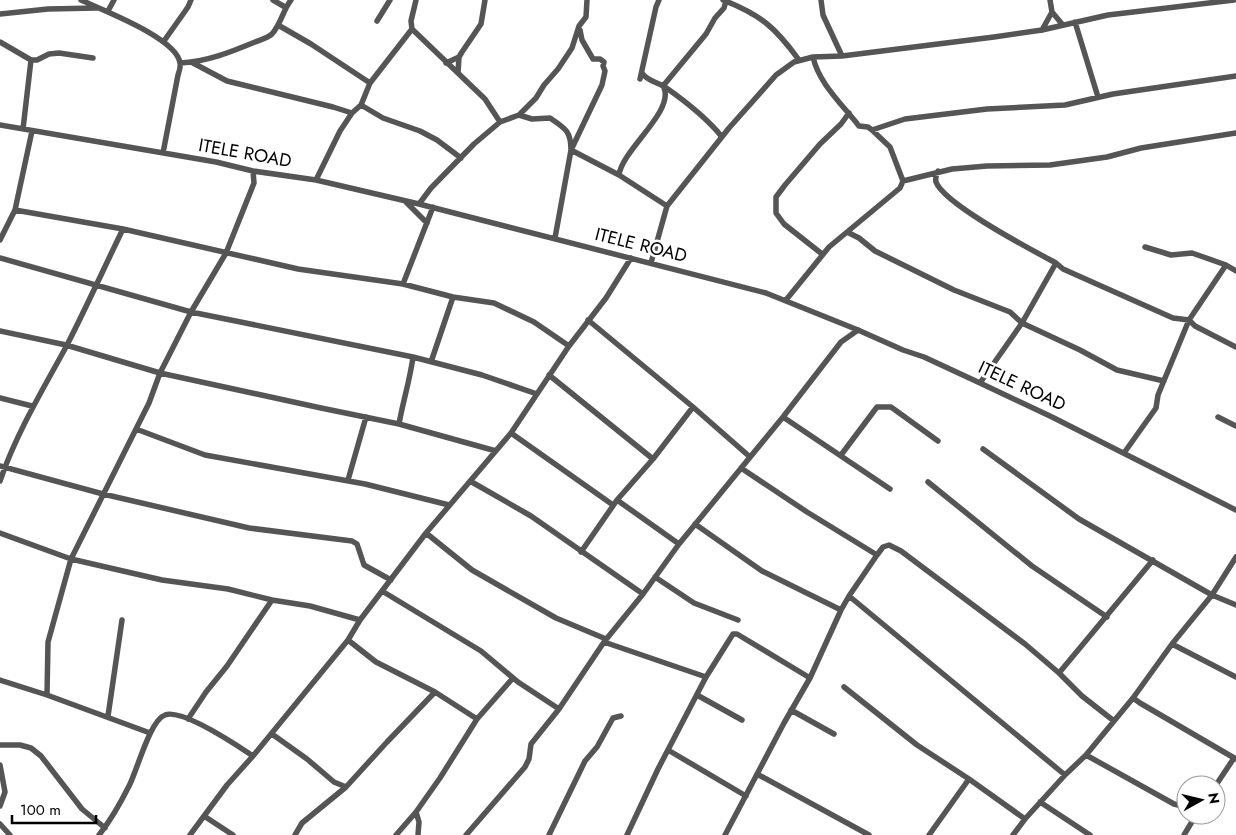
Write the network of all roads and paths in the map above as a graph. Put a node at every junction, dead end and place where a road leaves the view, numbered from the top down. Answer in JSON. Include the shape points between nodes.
{"nodes":[{"id":1,"x":81,"y":0,"type":"edge"},
{"id":2,"x":114,"y":0,"type":"edge"},
{"id":3,"x":191,"y":0,"type":"edge"},
{"id":4,"x":273,"y":0,"type":"edge"},
{"id":5,"x":291,"y":0,"type":"edge"},
{"id":6,"x":390,"y":0,"type":"edge"},
{"id":7,"x":416,"y":0,"type":"edge"},
{"id":8,"x":485,"y":0,"type":"edge"},
{"id":9,"x":587,"y":0,"type":"edge"},
{"id":10,"x":659,"y":0,"type":"edge"},
{"id":11,"x":821,"y":0,"type":"edge"},
{"id":12,"x":1050,"y":0,"type":"edge"},
{"id":13,"x":1234,"y":0,"type":"edge"},
{"id":14,"x":724,"y":1,"type":"edge"},
{"id":15,"x":740,"y":3,"type":"edge"},
{"id":16,"x":285,"y":7,"type":"junction"},
{"id":17,"x":100,"y":8,"type":"junction"},
{"id":18,"x":108,"y":11,"type":"junction"},
{"id":19,"x":1052,"y":12,"type":"junction"},
{"id":20,"x":0,"y":14,"type":"edge"},
{"id":21,"x":377,"y":21,"type":"dead end"},
{"id":22,"x":1075,"y":22,"type":"junction"},
{"id":23,"x":1062,"y":24,"type":"junction"},
{"id":24,"x":278,"y":25,"type":"junction"},
{"id":25,"x":579,"y":26,"type":"junction"},
{"id":26,"x":412,"y":29,"type":"junction"},
{"id":27,"x":1042,"y":30,"type":"junction"},
{"id":28,"x":164,"y":41,"type":"junction"},
{"id":29,"x":0,"y":42,"type":"edge"},
{"id":30,"x":842,"y":56,"type":"junction"},
{"id":31,"x":459,"y":57,"type":"junction"},
{"id":32,"x":813,"y":57,"type":"junction"},
{"id":33,"x":93,"y":58,"type":"dead end"},
{"id":34,"x":31,"y":60,"type":"junction"},
{"id":35,"x":799,"y":60,"type":"junction"},
{"id":36,"x":180,"y":63,"type":"junction"},
{"id":37,"x":193,"y":63,"type":"junction"},
{"id":38,"x":446,"y":63,"type":"junction"},
{"id":39,"x":458,"y":73,"type":"junction"},
{"id":40,"x":1236,"y":76,"type":"edge"},
{"id":41,"x":370,"y":84,"type":"junction"},
{"id":42,"x":663,"y":86,"type":"junction"},
{"id":43,"x":1098,"y":97,"type":"junction"},
{"id":44,"x":361,"y":105,"type":"junction"},
{"id":45,"x":352,"y":113,"type":"junction"},
{"id":46,"x":849,"y":113,"type":"junction"},
{"id":47,"x":519,"y":115,"type":"junction"},
{"id":48,"x":500,"y":122,"type":"junction"},
{"id":49,"x":0,"y":125,"type":"edge"},
{"id":50,"x":713,"y":126,"type":"junction"},
{"id":51,"x":729,"y":128,"type":"junction"},
{"id":52,"x":24,"y":129,"type":"junction"},
{"id":53,"x":32,"y":130,"type":"junction"},
{"id":54,"x":872,"y":130,"type":"junction"},
{"id":55,"x":1236,"y":133,"type":"edge"},
{"id":56,"x":722,"y":137,"type":"junction"},
{"id":57,"x":571,"y":150,"type":"junction"},
{"id":58,"x":163,"y":153,"type":"junction"},
{"id":59,"x":461,"y":158,"type":"junction"},
{"id":60,"x":253,"y":171,"type":"junction"},
{"id":61,"x":938,"y":171,"type":"junction"},
{"id":62,"x":261,"y":172,"type":"junction"},
{"id":63,"x":619,"y":175,"type":"junction"},
{"id":64,"x":316,"y":180,"type":"junction"},
{"id":65,"x":903,"y":181,"type":"junction"},
{"id":66,"x":254,"y":184,"type":"junction"},
{"id":67,"x":406,"y":202,"type":"junction"},
{"id":68,"x":419,"y":204,"type":"junction"},
{"id":69,"x":667,"y":206,"type":"junction"},
{"id":70,"x":433,"y":207,"type":"junction"},
{"id":71,"x":15,"y":210,"type":"junction"},
{"id":72,"x":426,"y":223,"type":"junction"},
{"id":73,"x":123,"y":229,"type":"junction"},
{"id":74,"x":847,"y":232,"type":"junction"},
{"id":75,"x":555,"y":238,"type":"junction"},
{"id":76,"x":0,"y":240,"type":"edge"},
{"id":77,"x":1145,"y":247,"type":"dead end"},
{"id":78,"x":226,"y":253,"type":"junction"},
{"id":79,"x":822,"y":254,"type":"junction"},
{"id":80,"x":0,"y":258,"type":"edge"},
{"id":81,"x":631,"y":258,"type":"junction"},
{"id":82,"x":652,"y":262,"type":"junction"},
{"id":83,"x":1056,"y":264,"type":"junction"},
{"id":84,"x":1226,"y":265,"type":"junction"},
{"id":85,"x":1236,"y":271,"type":"edge"},
{"id":86,"x":403,"y":284,"type":"junction"},
{"id":87,"x":95,"y":286,"type":"junction"},
{"id":88,"x":454,"y":297,"type":"junction"},
{"id":89,"x":786,"y":300,"type":"junction"},
{"id":90,"x":191,"y":312,"type":"junction"},
{"id":91,"x":588,"y":320,"type":"junction"},
{"id":92,"x":1189,"y":320,"type":"junction"},
{"id":93,"x":1022,"y":323,"type":"junction"},
{"id":94,"x":858,"y":330,"type":"junction"},
{"id":95,"x":0,"y":331,"type":"edge"},
{"id":96,"x":66,"y":345,"type":"junction"},
{"id":97,"x":569,"y":346,"type":"junction"},
{"id":98,"x":1236,"y":347,"type":"edge"},
{"id":99,"x":413,"y":357,"type":"junction"},
{"id":100,"x":431,"y":362,"type":"junction"},
{"id":101,"x":160,"y":373,"type":"junction"},
{"id":102,"x":549,"y":375,"type":"junction"},
{"id":103,"x":1164,"y":381,"type":"junction"},
{"id":104,"x":980,"y":383,"type":"junction"},
{"id":105,"x":537,"y":394,"type":"junction"},
{"id":106,"x":0,"y":398,"type":"edge"},
{"id":107,"x":32,"y":406,"type":"junction"},
{"id":108,"x":693,"y":407,"type":"junction"},
{"id":109,"x":366,"y":417,"type":"junction"},
{"id":110,"x":783,"y":417,"type":"junction"},
{"id":111,"x":1218,"y":417,"type":"dead end"},
{"id":112,"x":399,"y":424,"type":"junction"},
{"id":113,"x":1236,"y":426,"type":"edge"},
{"id":114,"x":136,"y":429,"type":"junction"},
{"id":115,"x":511,"y":433,"type":"junction"},
{"id":116,"x":938,"y":441,"type":"dead end"},
{"id":117,"x":983,"y":449,"type":"dead end"},
{"id":118,"x":496,"y":451,"type":"junction"},
{"id":119,"x":1124,"y":452,"type":"junction"},
{"id":120,"x":841,"y":455,"type":"junction"},
{"id":121,"x":750,"y":457,"type":"junction"},
{"id":122,"x":653,"y":459,"type":"junction"},
{"id":123,"x":2,"y":466,"type":"edge"},
{"id":124,"x":741,"y":468,"type":"junction"},
{"id":125,"x":348,"y":480,"type":"junction"},
{"id":126,"x":0,"y":481,"type":"edge"},
{"id":127,"x":470,"y":481,"type":"junction"},
{"id":128,"x":928,"y":482,"type":"dead end"},
{"id":129,"x":890,"y":489,"type":"dead end"},
{"id":130,"x":103,"y":494,"type":"junction"},
{"id":131,"x":615,"y":502,"type":"junction"},
{"id":132,"x":449,"y":505,"type":"junction"},
{"id":133,"x":1236,"y":510,"type":"edge"},
{"id":134,"x":696,"y":524,"type":"junction"},
{"id":135,"x":0,"y":533,"type":"edge"},
{"id":136,"x":426,"y":533,"type":"junction"},
{"id":137,"x":679,"y":544,"type":"junction"},
{"id":138,"x":581,"y":552,"type":"junction"},
{"id":139,"x":877,"y":555,"type":"junction"},
{"id":140,"x":1236,"y":557,"type":"edge"},
{"id":141,"x":71,"y":559,"type":"junction"},
{"id":142,"x":1153,"y":560,"type":"junction"},
{"id":143,"x":655,"y":577,"type":"junction"},
{"id":144,"x":390,"y":580,"type":"junction"},
{"id":145,"x":382,"y":591,"type":"junction"},
{"id":146,"x":643,"y":594,"type":"junction"},
{"id":147,"x":1212,"y":595,"type":"junction"},
{"id":148,"x":849,"y":596,"type":"junction"},
{"id":149,"x":272,"y":600,"type":"junction"},
{"id":150,"x":1236,"y":606,"type":"edge"},
{"id":151,"x":841,"y":610,"type":"junction"},
{"id":152,"x":1107,"y":617,"type":"junction"},
{"id":153,"x":122,"y":620,"type":"dead end"},
{"id":154,"x":360,"y":620,"type":"junction"},
{"id":155,"x":738,"y":620,"type":"dead end"},
{"id":156,"x":348,"y":640,"type":"junction"},
{"id":157,"x":605,"y":640,"type":"junction"},
{"id":158,"x":1172,"y":644,"type":"junction"},
{"id":159,"x":1059,"y":674,"type":"junction"},
{"id":160,"x":706,"y":677,"type":"junction"},
{"id":161,"x":1236,"y":677,"type":"edge"},
{"id":162,"x":513,"y":678,"type":"junction"},
{"id":163,"x":810,"y":678,"type":"junction"},
{"id":164,"x":0,"y":680,"type":"edge"},
{"id":165,"x":844,"y":687,"type":"dead end"},
{"id":166,"x":435,"y":692,"type":"junction"},
{"id":167,"x":47,"y":695,"type":"junction"},
{"id":168,"x":697,"y":695,"type":"junction"},
{"id":169,"x":1133,"y":698,"type":"junction"},
{"id":170,"x":559,"y":709,"type":"junction"},
{"id":171,"x":791,"y":710,"type":"junction"},
{"id":172,"x":108,"y":716,"type":"junction"},
{"id":173,"x":621,"y":716,"type":"dead end"},
{"id":174,"x":188,"y":719,"type":"junction"},
{"id":175,"x":477,"y":719,"type":"junction"},
{"id":176,"x":742,"y":720,"type":"dead end"},
{"id":177,"x":1114,"y":721,"type":"junction"},
{"id":178,"x":150,"y":733,"type":"junction"},
{"id":179,"x":272,"y":734,"type":"junction"},
{"id":180,"x":834,"y":734,"type":"dead end"},
{"id":181,"x":0,"y":745,"type":"edge"},
{"id":182,"x":668,"y":750,"type":"junction"},
{"id":183,"x":1086,"y":755,"type":"junction"},
{"id":184,"x":254,"y":756,"type":"junction"},
{"id":185,"x":1235,"y":758,"type":"edge"},
{"id":186,"x":0,"y":765,"type":"edge"},
{"id":187,"x":757,"y":774,"type":"junction"},
{"id":188,"x":1065,"y":775,"type":"junction"},
{"id":189,"x":1223,"y":775,"type":"edge"},
{"id":190,"x":969,"y":779,"type":"junction"},
{"id":191,"x":346,"y":787,"type":"junction"},
{"id":192,"x":746,"y":796,"type":"junction"},
{"id":193,"x":1040,"y":802,"type":"junction"},
{"id":194,"x":1176,"y":804,"type":"edge"},
{"id":195,"x":0,"y":806,"type":"edge"},
{"id":196,"x":416,"y":812,"type":"junction"},
{"id":197,"x":204,"y":816,"type":"junction"},
{"id":198,"x":1024,"y":820,"type":"junction"},
{"id":199,"x":0,"y":824,"type":"edge"},
{"id":200,"x":105,"y":828,"type":"junction"},
{"id":201,"x":728,"y":834,"type":"edge"},
{"id":202,"x":10,"y":835,"type":"edge"},
{"id":203,"x":99,"y":835,"type":"edge"},
{"id":204,"x":190,"y":835,"type":"edge"},
{"id":205,"x":233,"y":835,"type":"edge"},
{"id":206,"x":295,"y":835,"type":"edge"},
{"id":207,"x":396,"y":835,"type":"edge"},
{"id":208,"x":418,"y":835,"type":"edge"},
{"id":209,"x":466,"y":835,"type":"edge"},
{"id":210,"x":549,"y":835,"type":"edge"},
{"id":211,"x":627,"y":835,"type":"edge"},
{"id":212,"x":868,"y":835,"type":"edge"},
{"id":213,"x":929,"y":835,"type":"edge"},
{"id":214,"x":1013,"y":835,"type":"edge"},
{"id":215,"x":1090,"y":835,"type":"edge"}],
"edges":[{"from":1,"to":17,"type":"street"},
{"from":2,"to":18,"type":"street"},
{"from":3,"to":28,"type":"street"},
{"from":4,"to":16,"type":"street"},
{"from":5,"to":16,"type":"street"},
{"from":6,"to":21,"type":"street"},
{"from":7,"to":26,"type":"street"},
{"from":8,"to":31,"type":"street","via":[[481,24]]},
{"from":9,"to":25,"type":"street","via":[[586,17]]},
{"from":10,"to":42,"type":"street","via":[[641,76]]},
{"from":11,"to":30,"type":"street","via":[[822,15]]},
{"from":12,"to":19,"type":"street"},
{"from":13,"to":22,"type":"street"},
{"from":14,"to":15,"type":"street"},
{"from":14,"to":42,"type":"street","via":[[724,8],[706,34]]},
{"from":15,"to":35,"type":"street","via":[[774,29]]},
{"from":16,"to":24,"type":"street"},
{"from":17,"to":18,"type":"street"},
{"from":17,"to":20,"type":"street"},
{"from":18,"to":28,"type":"street"},
{"from":19,"to":23,"type":"street"},
{"from":19,"to":27,"type":"street"},
{"from":22,"to":23,"type":"street"},
{"from":22,"to":43,"type":"street"},
{"from":23,"to":27,"type":"street"},
{"from":24,"to":37,"type":"street","via":[[271,35],[224,55]]},
{"from":24,"to":41,"type":"street"},
{"from":25,"to":47,"type":"street","via":[[566,58]]},
{"from":25,"to":57,"type":"street","via":[[590,56],[604,62],[605,71]]},
{"from":26,"to":38,"type":"street"},
{"from":26,"to":41,"type":"street"},
{"from":27,"to":30,"type":"street"},
{"from":28,"to":36,"type":"street"},
{"from":29,"to":34,"type":"street"},
{"from":30,"to":32,"type":"street"},
{"from":31,"to":38,"type":"street"},
{"from":31,"to":39,"type":"street"},
{"from":32,"to":35,"type":"street"},
{"from":32,"to":46,"type":"street","via":[[817,71]]},
{"from":33,"to":34,"type":"street","via":[[59,53]]},
{"from":34,"to":52,"type":"street"},
{"from":35,"to":51,"type":"street","via":[[776,75]]},
{"from":36,"to":37,"type":"street"},
{"from":36,"to":58,"type":"street"},
{"from":37,"to":45,"type":"street","via":[[228,81]]},
{"from":38,"to":39,"type":"street"},
{"from":39,"to":48,"type":"street","via":[[485,99]]},
{"from":40,"to":43,"type":"street"},
{"from":41,"to":44,"type":"street"},
{"from":42,"to":50,"type":"street"},
{"from":42,"to":63,"type":"street","via":[[666,93],[664,103],[652,125],[628,155]]},
{"from":43,"to":54,"type":"street","via":[[1065,105],[905,119]]},
{"from":44,"to":45,"type":"street"},
{"from":44,"to":59,"type":"street","via":[[383,118],[437,140]]},
{"from":45,"to":64,"type":"street"},
{"from":46,"to":54,"type":"street","via":[[859,126]]},
{"from":46,"to":79,"type":"street","via":[[776,197],[776,213],[784,224]]},
{"from":47,"to":48,"type":"street"},
{"from":47,"to":57,"type":"street","via":[[532,119],[550,118],[561,125],[568,132]]},
{"from":48,"to":59,"type":"street"},
{"from":49,"to":52,"type":"street","name":"ITELE ROAD"},
{"from":50,"to":51,"type":"street"},
{"from":50,"to":56,"type":"street"},
{"from":51,"to":56,"type":"street"},
{"from":52,"to":53,"type":"street","name":"ITELE ROAD"},
{"from":53,"to":58,"type":"street","name":"ITELE ROAD"},
{"from":53,"to":71,"type":"street"},
{"from":54,"to":65,"type":"street","via":[[890,147]]},
{"from":55,"to":61,"type":"street","via":[[1050,165]]},
{"from":56,"to":69,"type":"street"},
{"from":57,"to":63,"type":"street"},
{"from":57,"to":75,"type":"street"},
{"from":58,"to":60,"type":"street","name":"ITELE ROAD"},
{"from":59,"to":68,"type":"street"},
{"from":60,"to":62,"type":"street","name":"ITELE ROAD"},
{"from":60,"to":66,"type":"street"},
{"from":61,"to":65,"type":"street"},
{"from":61,"to":83,"type":"street","via":[[936,183],[958,207]]},
{"from":62,"to":64,"type":"street","name":"ITELE ROAD"},
{"from":62,"to":66,"type":"street"},
{"from":63,"to":69,"type":"street"},
{"from":64,"to":67,"type":"street","name":"ITELE ROAD"},
{"from":65,"to":74,"type":"street","via":[[900,188]]},
{"from":66,"to":78,"type":"street"},
{"from":67,"to":68,"type":"street","name":"ITELE ROAD"},
{"from":67,"to":72,"type":"street"},
{"from":68,"to":70,"type":"street","name":"ITELE ROAD"},
{"from":69,"to":82,"type":"street"},
{"from":70,"to":72,"type":"street"},
{"from":70,"to":75,"type":"street","name":"ITELE ROAD"},
{"from":71,"to":73,"type":"street"},
{"from":71,"to":76,"type":"street"},
{"from":72,"to":86,"type":"street"},
{"from":73,"to":78,"type":"street"},
{"from":73,"to":87,"type":"street"},
{"from":74,"to":79,"type":"street"},
{"from":74,"to":93,"type":"street","via":[[875,251],[927,277],[1010,312]]},
{"from":75,"to":81,"type":"street","name":"ITELE ROAD"},
{"from":77,"to":84,"type":"street","via":[[1170,255],[1192,253]]},
{"from":78,"to":86,"type":"street","via":[[298,269]]},
{"from":78,"to":90,"type":"street"},
{"from":79,"to":89,"type":"street"},
{"from":80,"to":87,"type":"street"},
{"from":81,"to":82,"type":"street","name":"ITELE ROAD"},
{"from":81,"to":91,"type":"street"},
{"from":82,"to":89,"type":"street","name":"ITELE ROAD"},
{"from":83,"to":92,"type":"street","via":[[1173,318]]},
{"from":83,"to":93,"type":"street"},
{"from":84,"to":85,"type":"street"},
{"from":84,"to":92,"type":"street"},
{"from":86,"to":88,"type":"street"},
{"from":87,"to":90,"type":"street"},
{"from":87,"to":96,"type":"street"},
{"from":88,"to":97,"type":"street","via":[[494,303],[534,322]]},
{"from":88,"to":100,"type":"street"},
{"from":89,"to":94,"type":"street","name":"ITELE ROAD"},
{"from":90,"to":99,"type":"street"},
{"from":90,"to":101,"type":"street"},
{"from":91,"to":97,"type":"street"},
{"from":91,"to":108,"type":"street"},
{"from":92,"to":98,"type":"street"},
{"from":92,"to":103,"type":"street"},
{"from":93,"to":103,"type":"street","via":[[1117,370]]},
{"from":93,"to":104,"type":"street"},
{"from":94,"to":104,"type":"street","name":"ITELE ROAD"},
{"from":94,"to":110,"type":"street","via":[[841,342]]},
{"from":95,"to":96,"type":"street"},
{"from":96,"to":101,"type":"street"},
{"from":96,"to":107,"type":"street"},
{"from":97,"to":102,"type":"street"},
{"from":99,"to":100,"type":"street"},
{"from":99,"to":112,"type":"street","via":[[410,384]]},
{"from":100,"to":105,"type":"street"},
{"from":101,"to":109,"type":"street"},
{"from":101,"to":114,"type":"street"},
{"from":102,"to":105,"type":"street"},
{"from":102,"to":122,"type":"street"},
{"from":103,"to":119,"type":"street","via":[[1156,408]]},
{"from":104,"to":119,"type":"street","name":"ITELE ROAD"},
{"from":105,"to":115,"type":"street"},
{"from":106,"to":107,"type":"street"},
{"from":107,"to":123,"type":"street"},
{"from":108,"to":121,"type":"street"},
{"from":108,"to":122,"type":"street"},
{"from":109,"to":112,"type":"street"},
{"from":109,"to":125,"type":"street"},
{"from":110,"to":120,"type":"street"},
{"from":110,"to":121,"type":"street"},
{"from":111,"to":113,"type":"street"},
{"from":112,"to":118,"type":"street"},
{"from":114,"to":125,"type":"street","via":[[204,455]]},
{"from":114,"to":130,"type":"street"},
{"from":115,"to":118,"type":"street"},
{"from":115,"to":131,"type":"street"},
{"from":116,"to":120,"type":"street","via":[[892,407],[877,407]]},
{"from":117,"to":142,"type":"street","via":[[1079,520]]},
{"from":118,"to":127,"type":"street"},
{"from":119,"to":133,"type":"street","name":"ITELE ROAD"},
{"from":120,"to":129,"type":"street"},
{"from":121,"to":124,"type":"street"},
{"from":122,"to":131,"type":"street"},
{"from":123,"to":126,"type":"street"},
{"from":123,"to":130,"type":"street"},
{"from":124,"to":134,"type":"street"},
{"from":124,"to":139,"type":"street"},
{"from":125,"to":132,"type":"street"},
{"from":127,"to":132,"type":"street"},
{"from":127,"to":138,"type":"street","via":[[531,516]]},
{"from":128,"to":152,"type":"street","via":[[1032,566]]},
{"from":130,"to":141,"type":"street"},
{"from":130,"to":144,"type":"street","via":[[249,528],[352,541],[357,544],[364,565]]},
{"from":131,"to":137,"type":"street"},
{"from":131,"to":138,"type":"street"},
{"from":132,"to":136,"type":"street"},
{"from":134,"to":137,"type":"street"},
{"from":134,"to":151,"type":"street","via":[[762,570]]},
{"from":135,"to":141,"type":"street"},
{"from":136,"to":144,"type":"street"},
{"from":136,"to":157,"type":"street","via":[[472,570],[556,618]]},
{"from":137,"to":143,"type":"street"},
{"from":138,"to":146,"type":"street"},
{"from":139,"to":148,"type":"street"},
{"from":139,"to":159,"type":"street","via":[[889,545],[901,551],[1025,644]]},
{"from":140,"to":147,"type":"street"},
{"from":141,"to":149,"type":"street"},
{"from":141,"to":167,"type":"street","via":[[48,642]]},
{"from":142,"to":147,"type":"street"},
{"from":142,"to":152,"type":"street"},
{"from":143,"to":146,"type":"street"},
{"from":143,"to":155,"type":"street","via":[[694,603]]},
{"from":144,"to":145,"type":"street"},
{"from":145,"to":154,"type":"street"},
{"from":145,"to":162,"type":"street","via":[[481,651]]},
{"from":146,"to":157,"type":"street"},
{"from":147,"to":150,"type":"street"},
{"from":147,"to":158,"type":"street"},
{"from":148,"to":151,"type":"street"},
{"from":148,"to":188,"type":"street"},
{"from":149,"to":154,"type":"street","via":[[310,606]]},
{"from":149,"to":174,"type":"street"},
{"from":151,"to":163,"type":"street"},
{"from":152,"to":159,"type":"street"},
{"from":153,"to":172,"type":"street"},
{"from":154,"to":156,"type":"street"},
{"from":156,"to":166,"type":"street","via":[[376,662]]},
{"from":156,"to":179,"type":"street"},
{"from":157,"to":160,"type":"street"},
{"from":157,"to":170,"type":"street"},
{"from":158,"to":161,"type":"street"},
{"from":158,"to":169,"type":"street"},
{"from":159,"to":177,"type":"street"},
{"from":160,"to":163,"type":"street","via":[[729,638],[737,634]]},
{"from":160,"to":168,"type":"street"},
{"from":162,"to":170,"type":"street"},
{"from":162,"to":175,"type":"street"},
{"from":163,"to":171,"type":"street"},
{"from":164,"to":167,"type":"street"},
{"from":165,"to":190,"type":"street","via":[[917,745]]},
{"from":166,"to":175,"type":"street"},
{"from":166,"to":191,"type":"street"},
{"from":167,"to":172,"type":"street"},
{"from":168,"to":176,"type":"street"},
{"from":168,"to":182,"type":"street"},
{"from":169,"to":177,"type":"street"},
{"from":169,"to":185,"type":"street"},
{"from":170,"to":209,"type":"street","via":[[531,744],[530,759],[525,767]]},
{"from":171,"to":180,"type":"street"},
{"from":171,"to":187,"type":"street"},
{"from":172,"to":178,"type":"street"},
{"from":173,"to":210,"type":"street","via":[[613,718],[586,761]]},
{"from":174,"to":178,"type":"street","via":[[165,714]]},
{"from":174,"to":184,"type":"street"},
{"from":175,"to":196,"type":"street"},
{"from":177,"to":183,"type":"street"},
{"from":178,"to":200,"type":"street","via":[[130,784]]},
{"from":179,"to":184,"type":"street"},
{"from":179,"to":191,"type":"street","via":[[334,782]]},
{"from":181,"to":200,"type":"street","via":[[31,748],[41,756],[82,809]]},
{"from":182,"to":192,"type":"street"},
{"from":182,"to":211,"type":"street"},
{"from":183,"to":188,"type":"street"},
{"from":183,"to":194,"type":"street"},
{"from":184,"to":197,"type":"street"},
{"from":185,"to":189,"type":"street"},
{"from":186,"to":195,"type":"street","via":[[5,792]]},
{"from":187,"to":192,"type":"street"},
{"from":187,"to":212,"type":"street"},
{"from":188,"to":193,"type":"street"},
{"from":190,"to":198,"type":"street"},
{"from":190,"to":213,"type":"street"},
{"from":191,"to":206,"type":"street","via":[[302,823]]},
{"from":192,"to":201,"type":"street"},
{"from":193,"to":198,"type":"street"},
{"from":193,"to":215,"type":"street"},
{"from":196,"to":207,"type":"street"},
{"from":196,"to":208,"type":"street"},
{"from":197,"to":204,"type":"street"},
{"from":197,"to":205,"type":"street"},
{"from":198,"to":214,"type":"street"},
{"from":199,"to":202,"type":"street"},
{"from":200,"to":203,"type":"street"}]}
